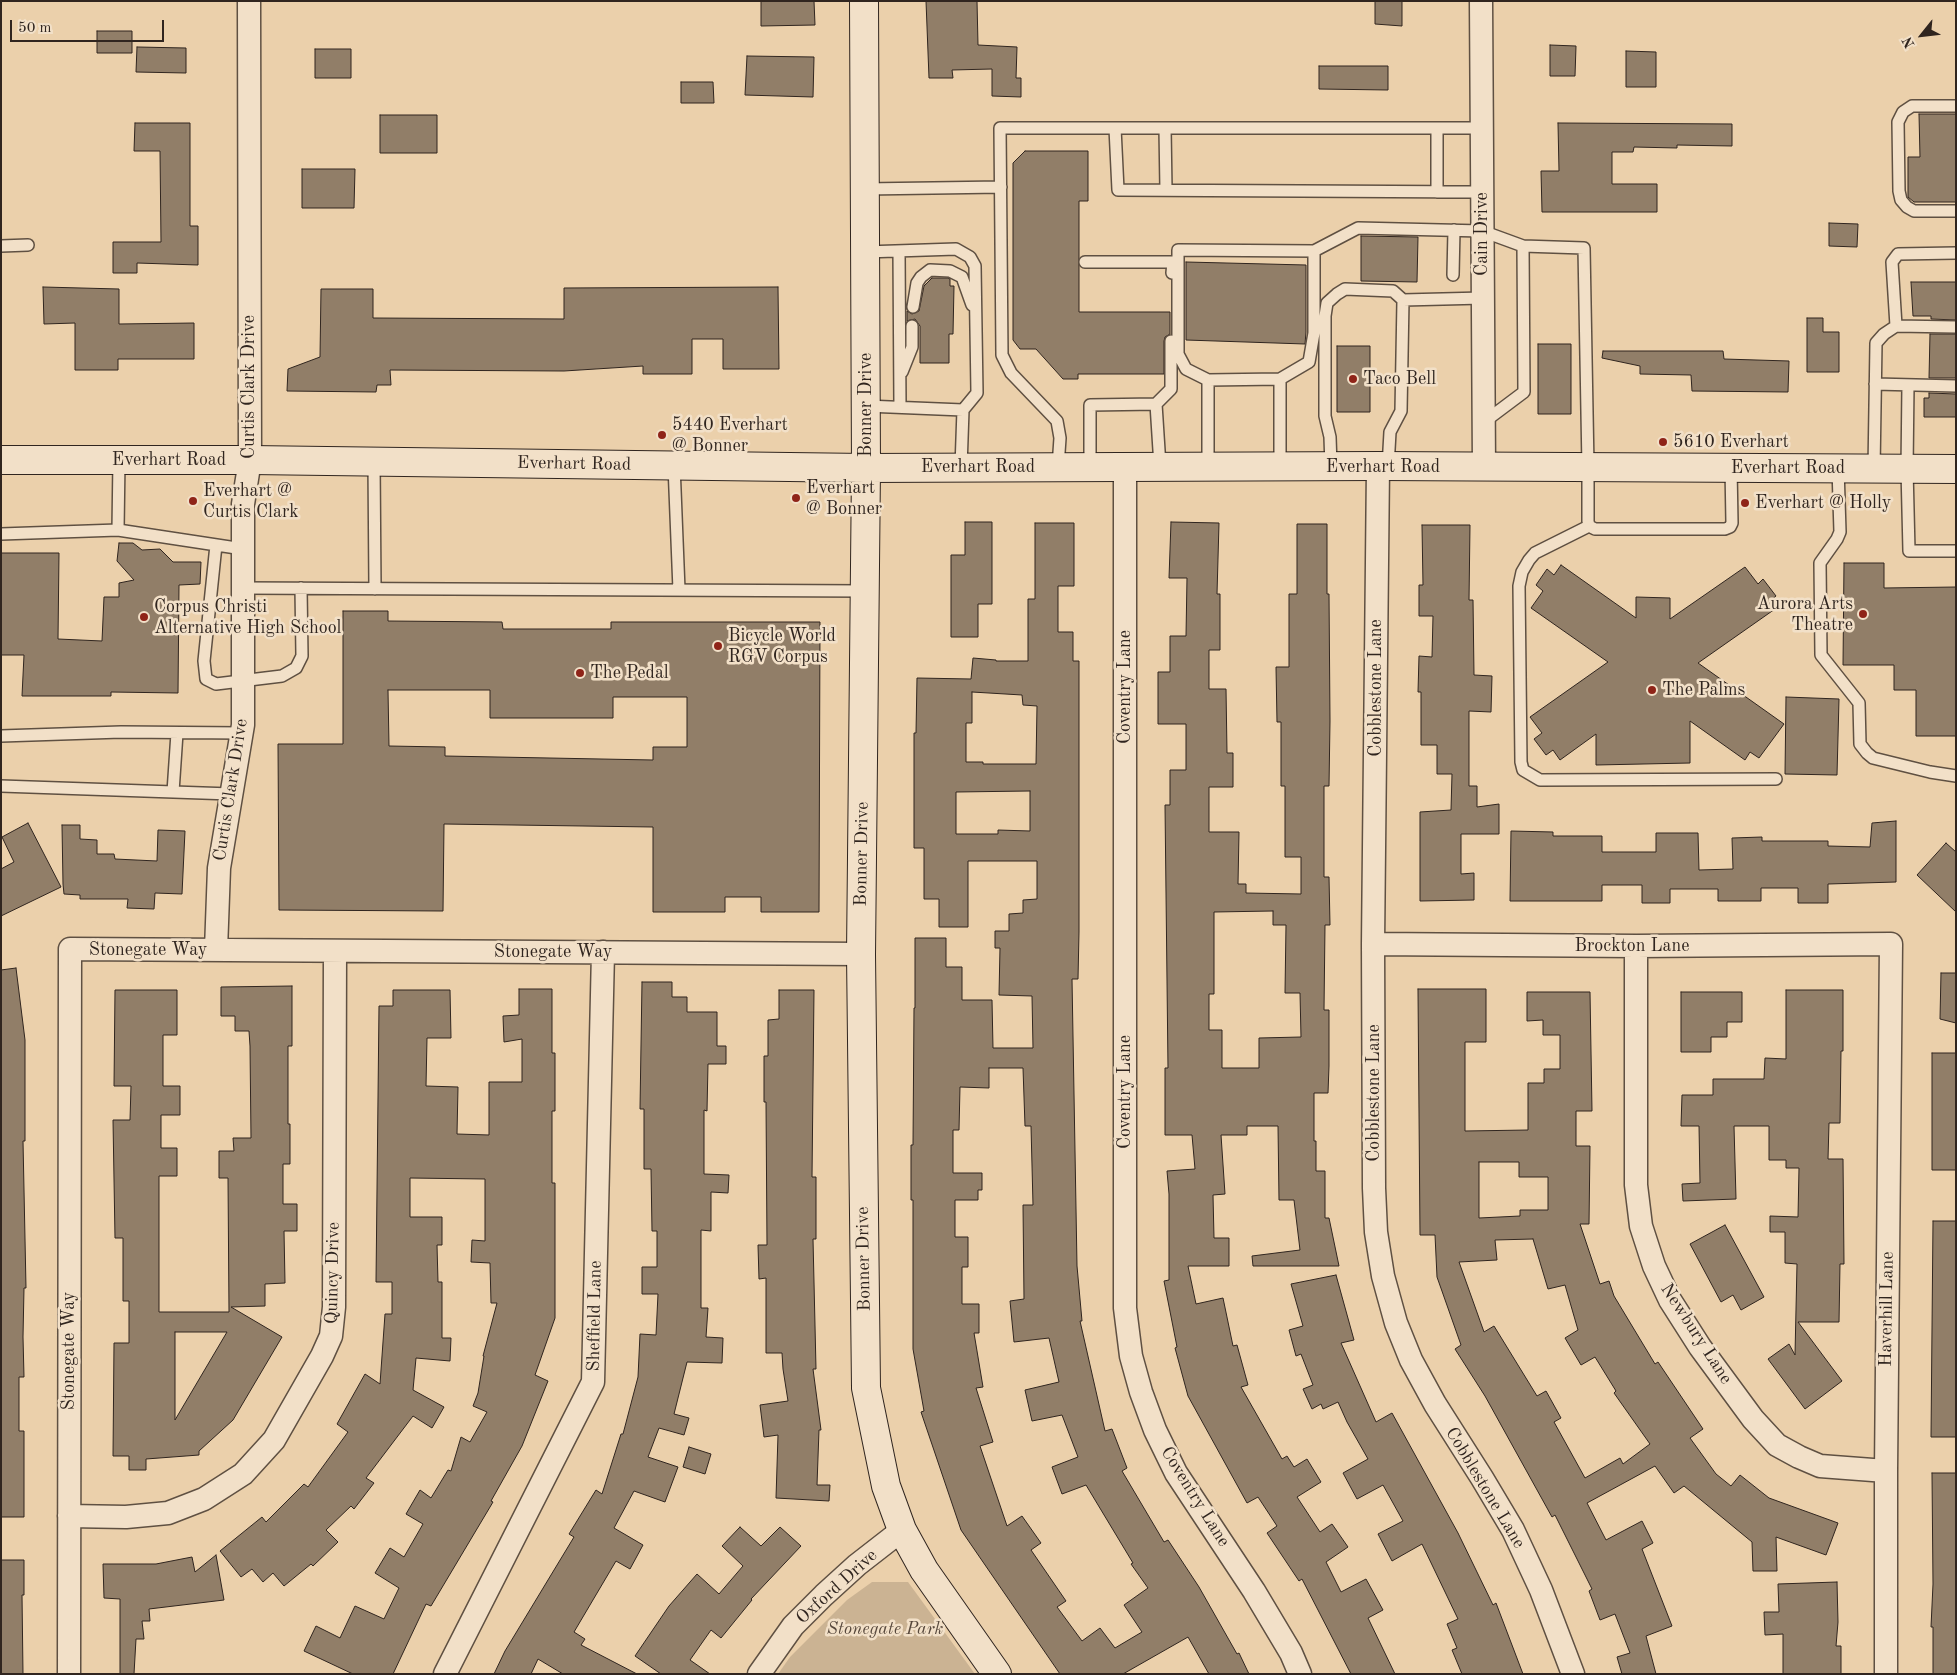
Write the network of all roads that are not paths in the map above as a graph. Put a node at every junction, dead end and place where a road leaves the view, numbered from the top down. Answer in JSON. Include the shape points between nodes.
{"nodes":[{"id":1,"x":249,"y":1,"type":"edge"},
{"id":2,"x":864,"y":1,"type":"edge"},
{"id":3,"x":1481,"y":1,"type":"edge"},
{"id":4,"x":1956,"y":106,"type":"edge"},
{"id":5,"x":1115,"y":128,"type":"junction"},
{"id":6,"x":1166,"y":128,"type":"junction"},
{"id":7,"x":1437,"y":128,"type":"junction"},
{"id":8,"x":1482,"y":128,"type":"junction"},
{"id":9,"x":1001,"y":188,"type":"junction"},
{"id":10,"x":865,"y":189,"type":"junction"},
{"id":11,"x":1166,"y":190,"type":"junction"},
{"id":12,"x":1437,"y":192,"type":"junction"},
{"id":13,"x":1482,"y":192,"type":"junction"},
{"id":14,"x":1956,"y":211,"type":"edge"},
{"id":15,"x":1454,"y":230,"type":"junction"},
{"id":16,"x":1482,"y":231,"type":"junction"},
{"id":17,"x":28,"y":245,"type":"dead end"},
{"id":18,"x":1,"y":246,"type":"edge"},
{"id":19,"x":1523,"y":246,"type":"junction"},
{"id":20,"x":899,"y":251,"type":"junction"},
{"id":21,"x":1314,"y":251,"type":"junction"},
{"id":22,"x":865,"y":252,"type":"junction"},
{"id":23,"x":1956,"y":253,"type":"edge"},
{"id":24,"x":1085,"y":262,"type":"dead end"},
{"id":25,"x":1453,"y":275,"type":"dead end"},
{"id":26,"x":1483,"y":298,"type":"junction"},
{"id":27,"x":1404,"y":300,"type":"junction"},
{"id":28,"x":913,"y":307,"type":"dead end"},
{"id":29,"x":976,"y":316,"type":"junction"},
{"id":30,"x":912,"y":326,"type":"dead end"},
{"id":31,"x":1896,"y":326,"type":"junction"},
{"id":32,"x":1956,"y":327,"type":"edge"},
{"id":33,"x":900,"y":376,"type":"junction"},
{"id":34,"x":1280,"y":379,"type":"junction"},
{"id":35,"x":1208,"y":380,"type":"junction"},
{"id":36,"x":1875,"y":384,"type":"junction"},
{"id":37,"x":1908,"y":385,"type":"junction"},
{"id":38,"x":1956,"y":386,"type":"edge"},
{"id":39,"x":1156,"y":404,"type":"junction"},
{"id":40,"x":866,"y":406,"type":"junction"},
{"id":41,"x":900,"y":407,"type":"junction"},
{"id":42,"x":963,"y":410,"type":"junction"},
{"id":43,"x":1483,"y":422,"type":"junction"},
{"id":44,"x":1,"y":460,"type":"edge"},
{"id":45,"x":119,"y":460,"type":"junction"},
{"id":46,"x":250,"y":460,"type":"junction"},
{"id":47,"x":374,"y":462,"type":"junction"},
{"id":48,"x":674,"y":465,"type":"junction"},
{"id":49,"x":1125,"y":466,"type":"junction"},
{"id":50,"x":1208,"y":466,"type":"junction"},
{"id":51,"x":1331,"y":466,"type":"junction"},
{"id":52,"x":961,"y":467,"type":"junction"},
{"id":53,"x":1058,"y":467,"type":"junction"},
{"id":54,"x":1090,"y":467,"type":"junction"},
{"id":55,"x":1160,"y":467,"type":"junction"},
{"id":56,"x":1280,"y":467,"type":"junction"},
{"id":57,"x":1383,"y":467,"type":"junction"},
{"id":58,"x":1484,"y":467,"type":"junction"},
{"id":59,"x":1588,"y":467,"type":"junction"},
{"id":60,"x":866,"y":468,"type":"junction"},
{"id":61,"x":1731,"y":468,"type":"junction"},
{"id":62,"x":1838,"y":468,"type":"junction"},
{"id":63,"x":1874,"y":468,"type":"junction"},
{"id":64,"x":1907,"y":469,"type":"junction"},
{"id":65,"x":1956,"y":469,"type":"edge"},
{"id":66,"x":1590,"y":526,"type":"junction"},
{"id":67,"x":118,"y":530,"type":"junction"},
{"id":68,"x":1,"y":534,"type":"edge"},
{"id":69,"x":216,"y":545,"type":"junction"},
{"id":70,"x":243,"y":549,"type":"junction"},
{"id":71,"x":1956,"y":551,"type":"edge"},
{"id":72,"x":243,"y":588,"type":"junction"},
{"id":73,"x":301,"y":588,"type":"junction"},
{"id":74,"x":375,"y":589,"type":"junction"},
{"id":75,"x":679,"y":590,"type":"junction"},
{"id":76,"x":865,"y":591,"type":"junction"},
{"id":77,"x":243,"y":680,"type":"junction"},
{"id":78,"x":177,"y":733,"type":"junction"},
{"id":79,"x":242,"y":734,"type":"junction"},
{"id":80,"x":1,"y":736,"type":"edge"},
{"id":81,"x":1956,"y":776,"type":"edge"},
{"id":82,"x":1776,"y":779,"type":"dead end"},
{"id":83,"x":1,"y":786,"type":"edge"},
{"id":84,"x":173,"y":792,"type":"junction"},
{"id":85,"x":231,"y":794,"type":"junction"},
{"id":86,"x":1374,"y":944,"type":"junction"},
{"id":87,"x":1891,"y":944,"type":"joint"},
{"id":88,"x":1636,"y":946,"type":"junction"},
{"id":89,"x":216,"y":950,"type":"junction"},
{"id":90,"x":335,"y":952,"type":"junction"},
{"id":91,"x":603,"y":952,"type":"junction"},
{"id":92,"x":861,"y":954,"type":"junction"},
{"id":93,"x":1886,"y":1472,"type":"junction"},
{"id":94,"x":69,"y":1516,"type":"junction"},
{"id":95,"x":902,"y":1530,"type":"junction"},
{"id":96,"x":69,"y":1674,"type":"edge"},
{"id":97,"x":445,"y":1674,"type":"edge"},
{"id":98,"x":759,"y":1674,"type":"edge"},
{"id":99,"x":998,"y":1674,"type":"edge"},
{"id":100,"x":1300,"y":1674,"type":"edge"},
{"id":101,"x":1573,"y":1674,"type":"edge"},
{"id":102,"x":1886,"y":1674,"type":"edge"}],
"edges":[{"from":1,"to":46,"type":"street","name":"Curtis Clark Drive"},
{"from":2,"to":10,"type":"main road","name":"Bonner Drive"},
{"from":3,"to":8,"type":"street","name":"Cain Drive"},
{"from":4,"to":14,"type":"lane","via":[[1912,106],[1903,112],[1898,122],[1899,191],[1902,200],[1914,211]]},
{"from":5,"to":6,"type":"lane"},
{"from":5,"to":9,"type":"lane","via":[[1000,128]]},
{"from":5,"to":11,"type":"lane","via":[[1118,190]]},
{"from":6,"to":7,"type":"lane"},
{"from":6,"to":11,"type":"lane"},
{"from":7,"to":8,"type":"lane"},
{"from":7,"to":12,"type":"lane"},
{"from":8,"to":13,"type":"street","name":"Cain Drive"},
{"from":9,"to":10,"type":"lane"},
{"from":9,"to":53,"type":"lane","via":[[1002,356],[1011,373],[1057,421],[1060,438]]},
{"from":10,"to":22,"type":"main road","name":"Bonner Drive"},
{"from":11,"to":12,"type":"lane"},
{"from":12,"to":13,"type":"lane"},
{"from":13,"to":16,"type":"street","name":"Cain Drive"},
{"from":15,"to":16,"type":"lane"},
{"from":15,"to":21,"type":"lane","via":[[1358,228]]},
{"from":15,"to":25,"type":"lane"},
{"from":16,"to":19,"type":"lane"},
{"from":16,"to":26,"type":"street","name":"Cain Drive"},
{"from":17,"to":18,"type":"lane"},
{"from":19,"to":43,"type":"lane","via":[[1524,392]]},
{"from":19,"to":59,"type":"lane","via":[[1584,248]]},
{"from":20,"to":22,"type":"lane"},
{"from":20,"to":29,"type":"lane","via":[[956,249],[970,257],[975,266]]},
{"from":20,"to":33,"type":"lane"},
{"from":21,"to":34,"type":"lane","via":[[1314,333],[1309,362]]},
{"from":21,"to":35,"type":"lane","via":[[1178,250],[1178,354],[1186,369]]},
{"from":22,"to":40,"type":"main road","name":"Bonner Drive"},
{"from":23,"to":31,"type":"lane","via":[[1898,254],[1892,262]]},
{"from":24,"to":39,"type":"lane","via":[[1173,262],[1170,389]]},
{"from":26,"to":27,"type":"lane"},
{"from":26,"to":43,"type":"street","name":"Cain Drive"},
{"from":27,"to":51,"type":"lane","via":[[1393,291],[1345,289],[1327,303],[1325,416]]},
{"from":27,"to":57,"type":"lane","via":[[1401,411],[1390,432]]},
{"from":28,"to":29,"type":"lane","via":[[921,277],[930,270],[950,271],[962,277]]},
{"from":29,"to":42,"type":"lane","via":[[977,393]]},
{"from":30,"to":33,"type":"lane","via":[[912,347]]},
{"from":31,"to":32,"type":"lane"},
{"from":31,"to":36,"type":"lane","via":[[1876,342]]},
{"from":33,"to":41,"type":"lane"},
{"from":34,"to":35,"type":"lane"},
{"from":34,"to":56,"type":"lane"},
{"from":35,"to":50,"type":"lane"},
{"from":36,"to":37,"type":"lane"},
{"from":36,"to":63,"type":"lane"},
{"from":37,"to":38,"type":"lane"},
{"from":37,"to":64,"type":"lane"},
{"from":39,"to":54,"type":"lane","via":[[1090,405]]},
{"from":39,"to":55,"type":"lane"},
{"from":40,"to":41,"type":"lane"},
{"from":40,"to":60,"type":"main road","name":"Bonner Drive"},
{"from":41,"to":42,"type":"lane"},
{"from":42,"to":52,"type":"lane"},
{"from":43,"to":58,"type":"street","name":"Cain Drive"},
{"from":44,"to":45,"type":"main road","name":"Everhart Road"},
{"from":45,"to":46,"type":"main road","name":"Everhart Road"},
{"from":45,"to":67,"type":"lane"},
{"from":46,"to":47,"type":"main road","name":"Everhart Road"},
{"from":46,"to":70,"type":"street","name":"Curtis Clark Drive","via":[[243,504]]},
{"from":47,"to":48,"type":"main road","name":"Everhart Road"},
{"from":47,"to":74,"type":"lane"},
{"from":48,"to":60,"type":"main road","name":"Everhart Road"},
{"from":48,"to":75,"type":"lane"},
{"from":49,"to":54,"type":"main road","name":"Everhart Road"},
{"from":49,"to":55,"type":"main road","name":"Everhart Road"},
{"from":49,"to":100,"type":"street","name":"Coventry Lane","via":[[1124,1308],[1131,1356],[1155,1430],[1176,1473],[1254,1591]]},
{"from":50,"to":55,"type":"main road","name":"Everhart Road"},
{"from":50,"to":56,"type":"main road","name":"Everhart Road"},
{"from":51,"to":56,"type":"main road","name":"Everhart Road"},
{"from":51,"to":57,"type":"main road","name":"Everhart Road"},
{"from":52,"to":53,"type":"main road","name":"Everhart Road"},
{"from":52,"to":60,"type":"main road","name":"Everhart Road"},
{"from":53,"to":54,"type":"main road","name":"Everhart Road"},
{"from":57,"to":58,"type":"main road","name":"Everhart Road"},
{"from":57,"to":86,"type":"street","name":"Cobblestone Lane"},
{"from":58,"to":59,"type":"main road","name":"Everhart Road"},
{"from":59,"to":61,"type":"main road","name":"Everhart Road"},
{"from":59,"to":66,"type":"lane"},
{"from":60,"to":76,"type":"main road","name":"Bonner Drive"},
{"from":61,"to":62,"type":"main road","name":"Everhart Road"},
{"from":61,"to":66,"type":"lane","via":[[1730,527],[1595,529]]},
{"from":62,"to":63,"type":"main road","name":"Everhart Road"},
{"from":62,"to":81,"type":"lane","via":[[1840,532],[1820,563],[1821,655],[1859,704],[1860,744],[1867,753],[1873,758]]},
{"from":63,"to":64,"type":"main road","name":"Everhart Road"},
{"from":64,"to":65,"type":"main road","name":"Everhart Road"},
{"from":64,"to":71,"type":"lane","via":[[1909,551]]},
{"from":66,"to":82,"type":"lane","via":[[1535,553],[1522,572],[1519,586],[1523,770],[1540,780]]},
{"from":67,"to":68,"type":"lane"},
{"from":67,"to":69,"type":"lane"},
{"from":69,"to":70,"type":"lane"},
{"from":69,"to":77,"type":"lane","via":[[204,661],[206,679],[216,684]]},
{"from":70,"to":72,"type":"street","name":"Curtis Clark Drive"},
{"from":72,"to":73,"type":"lane"},
{"from":72,"to":77,"type":"street","name":"Curtis Clark Drive"},
{"from":73,"to":74,"type":"lane"},
{"from":73,"to":77,"type":"lane","via":[[302,656],[296,668],[282,676]]},
{"from":74,"to":75,"type":"lane"},
{"from":75,"to":76,"type":"lane"},
{"from":76,"to":92,"type":"main road","name":"Bonner Drive"},
{"from":77,"to":79,"type":"street","name":"Curtis Clark Drive"},
{"from":78,"to":79,"type":"lane"},
{"from":78,"to":80,"type":"lane"},
{"from":78,"to":84,"type":"lane"},
{"from":79,"to":85,"type":"street","name":"Curtis Clark Drive"},
{"from":83,"to":84,"type":"lane"},
{"from":84,"to":85,"type":"lane"},
{"from":85,"to":89,"type":"street","name":"Curtis Clark Drive","via":[[219,868]]},
{"from":86,"to":88,"type":"street","name":"Brockton Lane"},
{"from":86,"to":101,"type":"street","name":"Cobblestone Lane","via":[[1376,1232],[1383,1276],[1396,1324],[1435,1404],[1513,1530],[1542,1590]]},
{"from":87,"to":88,"type":"street","name":"Brockton Lane"},
{"from":87,"to":93,"type":"street","name":"Haverhill Lane"},
{"from":88,"to":93,"type":"street","name":"Newbury Lane","via":[[1636,1185],[1641,1226],[1670,1300],[1753,1419],[1777,1445],[1820,1466]]},
{"from":89,"to":90,"type":"street","name":"Stonegate Way"},
{"from":89,"to":94,"type":"street","name":"Stonegate Way","via":[[70,949]]},
{"from":90,"to":91,"type":"street","name":"Stonegate Way"},
{"from":90,"to":94,"type":"street","name":"Quincy Drive","via":[[334,1307],[331,1336],[322,1356],[274,1440],[243,1474],[204,1500],[168,1513]]},
{"from":91,"to":92,"type":"street","name":"Stonegate Way"},
{"from":91,"to":97,"type":"street","name":"Sheffield Lane","via":[[593,1382]]},
{"from":92,"to":95,"type":"main road","name":"Bonner Drive","via":[[866,1388],[886,1486]]},
{"from":93,"to":102,"type":"street","name":"Haverhill Lane"},
{"from":94,"to":96,"type":"street","name":"Stonegate Way"},
{"from":95,"to":98,"type":"street","name":"Oxford Drive","via":[[824,1594],[794,1626]]},
{"from":95,"to":99,"type":"main road","name":"Bonner Drive","via":[[924,1570]]}]}
